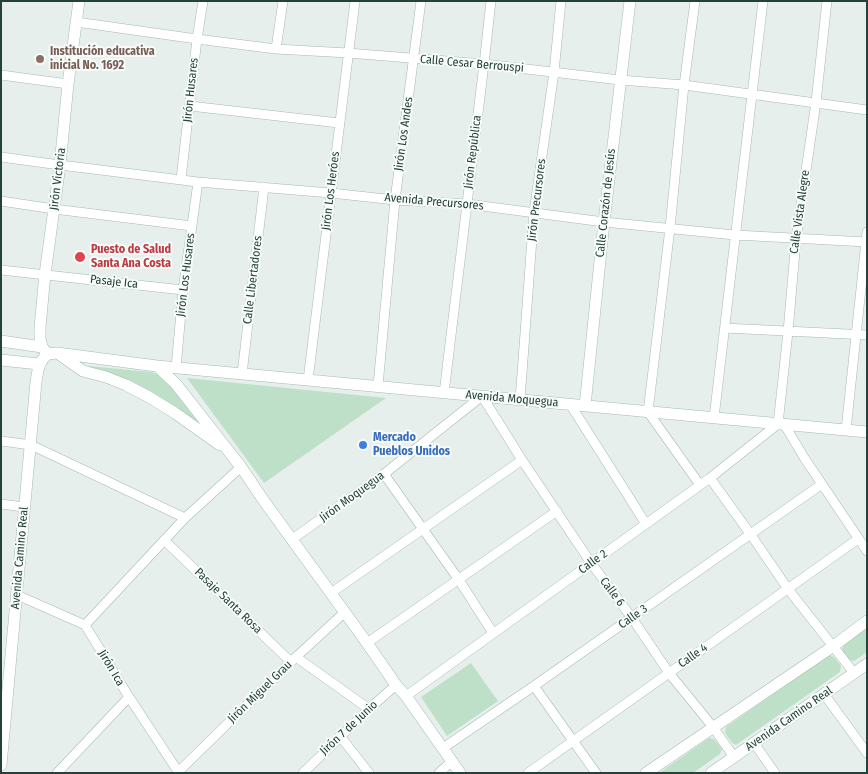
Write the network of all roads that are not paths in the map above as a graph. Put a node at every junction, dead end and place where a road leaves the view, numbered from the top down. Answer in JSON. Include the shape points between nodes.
{"nodes":[{"id":1,"x":79,"y":1,"type":"edge"},
{"id":2,"x":203,"y":1,"type":"edge"},
{"id":3,"x":283,"y":1,"type":"edge"},
{"id":4,"x":355,"y":1,"type":"edge"},
{"id":5,"x":421,"y":1,"type":"edge"},
{"id":6,"x":491,"y":1,"type":"edge"},
{"id":7,"x":561,"y":1,"type":"edge"},
{"id":8,"x":630,"y":1,"type":"edge"},
{"id":9,"x":695,"y":1,"type":"edge"},
{"id":10,"x":763,"y":1,"type":"edge"},
{"id":11,"x":827,"y":1,"type":"edge"},
{"id":12,"x":76,"y":22,"type":"junction"},
{"id":13,"x":197,"y":40,"type":"junction"},
{"id":14,"x":276,"y":49,"type":"junction"},
{"id":15,"x":348,"y":53,"type":"junction"},
{"id":16,"x":414,"y":59,"type":"junction"},
{"id":17,"x":484,"y":64,"type":"junction"},
{"id":18,"x":554,"y":72,"type":"junction"},
{"id":19,"x":1,"y":76,"type":"edge"},
{"id":20,"x":620,"y":80,"type":"junction"},
{"id":21,"x":68,"y":84,"type":"junction"},
{"id":22,"x":684,"y":85,"type":"junction"},
{"id":23,"x":753,"y":94,"type":"junction"},
{"id":24,"x":816,"y":102,"type":"junction"},
{"id":25,"x":190,"y":106,"type":"junction"},
{"id":26,"x":867,"y":110,"type":"edge"},
{"id":27,"x":339,"y":123,"type":"junction"},
{"id":28,"x":1,"y":157,"type":"edge"},
{"id":29,"x":60,"y":165,"type":"junction"},
{"id":30,"x":181,"y":180,"type":"junction"},
{"id":31,"x":198,"y":182,"type":"junction"},
{"id":32,"x":264,"y":187,"type":"junction"},
{"id":33,"x":331,"y":192,"type":"junction"},
{"id":34,"x":396,"y":200,"type":"junction"},
{"id":35,"x":1,"y":201,"type":"edge"},
{"id":36,"x":467,"y":204,"type":"junction"},
{"id":37,"x":54,"y":209,"type":"junction"},
{"id":38,"x":534,"y":212,"type":"junction"},
{"id":39,"x":604,"y":222,"type":"junction"},
{"id":40,"x":192,"y":226,"type":"junction"},
{"id":41,"x":670,"y":228,"type":"junction"},
{"id":42,"x":867,"y":232,"type":"edge"},
{"id":43,"x":735,"y":235,"type":"junction"},
{"id":44,"x":796,"y":239,"type":"junction"},
{"id":45,"x":866,"y":242,"type":"edge"},
{"id":46,"x":1,"y":270,"type":"edge"},
{"id":47,"x":45,"y":274,"type":"junction"},
{"id":48,"x":183,"y":290,"type":"junction"},
{"id":49,"x":725,"y":328,"type":"junction"},
{"id":50,"x":788,"y":332,"type":"junction"},
{"id":51,"x":857,"y":334,"type":"junction"},
{"id":52,"x":867,"y":336,"type":"edge"},
{"id":53,"x":1,"y":341,"type":"edge"},
{"id":54,"x":49,"y":351,"type":"junction"},
{"id":55,"x":1,"y":360,"type":"edge"},
{"id":56,"x":39,"y":364,"type":"junction"},
{"id":57,"x":157,"y":366,"type":"junction"},
{"id":58,"x":176,"y":368,"type":"junction"},
{"id":59,"x":242,"y":374,"type":"junction"},
{"id":60,"x":308,"y":380,"type":"junction"},
{"id":61,"x":378,"y":386,"type":"junction"},
{"id":62,"x":444,"y":393,"type":"junction"},
{"id":63,"x":482,"y":396,"type":"junction"},
{"id":64,"x":520,"y":400,"type":"junction"},
{"id":65,"x":570,"y":404,"type":"junction"},
{"id":66,"x":585,"y":406,"type":"junction"},
{"id":67,"x":648,"y":412,"type":"junction"},
{"id":68,"x":714,"y":418,"type":"junction"},
{"id":69,"x":781,"y":424,"type":"junction"},
{"id":70,"x":846,"y":430,"type":"junction"},
{"id":71,"x":865,"y":434,"type":"edge"},
{"id":72,"x":1,"y":441,"type":"edge"},
{"id":73,"x":30,"y":445,"type":"junction"},
{"id":74,"x":522,"y":460,"type":"junction"},
{"id":75,"x":241,"y":467,"type":"junction"},
{"id":76,"x":384,"y":474,"type":"junction"},
{"id":77,"x":710,"y":478,"type":"junction"},
{"id":78,"x":822,"y":484,"type":"junction"},
{"id":79,"x":700,"y":485,"type":"junction"},
{"id":80,"x":1,"y":504,"type":"edge"},
{"id":81,"x":24,"y":507,"type":"junction"},
{"id":82,"x":557,"y":511,"type":"junction"},
{"id":83,"x":185,"y":518,"type":"junction"},
{"id":84,"x":646,"y":524,"type":"junction"},
{"id":85,"x":423,"y":528,"type":"junction"},
{"id":86,"x":751,"y":534,"type":"junction"},
{"id":87,"x":858,"y":539,"type":"junction"},
{"id":88,"x":164,"y":540,"type":"junction"},
{"id":89,"x":291,"y":540,"type":"junction"},
{"id":90,"x":867,"y":550,"type":"edge"},
{"id":91,"x":591,"y":564,"type":"junction"},
{"id":92,"x":459,"y":580,"type":"junction"},
{"id":93,"x":788,"y":589,"type":"junction"},
{"id":94,"x":331,"y":593,"type":"junction"},
{"id":95,"x":16,"y":595,"type":"junction"},
{"id":96,"x":345,"y":612,"type":"junction"},
{"id":97,"x":632,"y":618,"type":"junction"},
{"id":98,"x":867,"y":621,"type":"edge"},
{"id":99,"x":85,"y":624,"type":"junction"},
{"id":100,"x":493,"y":633,"type":"junction"},
{"id":101,"x":368,"y":643,"type":"junction"},
{"id":102,"x":832,"y":647,"type":"junction"},
{"id":103,"x":293,"y":660,"type":"junction"},
{"id":104,"x":867,"y":664,"type":"edge"},
{"id":105,"x":669,"y":672,"type":"junction"},
{"id":106,"x":854,"y":674,"type":"junction"},
{"id":107,"x":5,"y":676,"type":"edge"},
{"id":108,"x":396,"y":685,"type":"junction"},
{"id":109,"x":534,"y":686,"type":"junction"},
{"id":110,"x":824,"y":694,"type":"junction"},
{"id":111,"x":406,"y":696,"type":"junction"},
{"id":112,"x":129,"y":697,"type":"junction"},
{"id":113,"x":369,"y":709,"type":"junction"},
{"id":114,"x":713,"y":727,"type":"junction"},
{"id":115,"x":340,"y":736,"type":"junction"},
{"id":116,"x":574,"y":740,"type":"junction"},
{"id":117,"x":754,"y":742,"type":"junction"},
{"id":118,"x":443,"y":748,"type":"junction"},
{"id":119,"x":867,"y":753,"type":"edge"},
{"id":120,"x":734,"y":756,"type":"junction"},
{"id":121,"x":452,"y":761,"type":"junction"},
{"id":122,"x":1,"y":766,"type":"edge"},
{"id":123,"x":178,"y":772,"type":"edge"},
{"id":124,"x":5,"y":773,"type":"edge"},
{"id":125,"x":56,"y":773,"type":"edge"},
{"id":126,"x":303,"y":773,"type":"edge"},
{"id":127,"x":369,"y":773,"type":"edge"},
{"id":128,"x":439,"y":773,"type":"edge"},
{"id":129,"x":460,"y":773,"type":"edge"},
{"id":130,"x":528,"y":773,"type":"edge"},
{"id":131,"x":596,"y":773,"type":"edge"},
{"id":132,"x":646,"y":773,"type":"edge"},
{"id":133,"x":711,"y":773,"type":"edge"},
{"id":134,"x":775,"y":773,"type":"edge"}],
"edges":[{"from":1,"to":12,"type":"street","name":"Jirón Victoria"},
{"from":2,"to":13,"type":"street","name":"Jirón Husares"},
{"from":3,"to":14,"type":"street"},
{"from":4,"to":15,"type":"street","name":"Jirón Los Heróes"},
{"from":5,"to":16,"type":"street","name":"Jirón Los Andes"},
{"from":6,"to":17,"type":"street","name":"Jirón República"},
{"from":7,"to":18,"type":"street","name":"Jirón Precursores"},
{"from":8,"to":20,"type":"street","name":"Calle Corazón de Jesús"},
{"from":9,"to":22,"type":"street"},
{"from":10,"to":23,"type":"street"},
{"from":11,"to":24,"type":"street","name":"Calle Vista Alegre"},
{"from":12,"to":13,"type":"street","name":"Calle Cesar Berrouspi"},
{"from":12,"to":21,"type":"street","name":"Jirón Victoria"},
{"from":13,"to":14,"type":"street","name":"Calle Cesar Berrouspi"},
{"from":13,"to":25,"type":"street","name":"Jirón Husares"},
{"from":14,"to":15,"type":"street","name":"Calle Cesar Berrouspi"},
{"from":15,"to":16,"type":"street","name":"Calle Cesar Berrouspi"},
{"from":15,"to":27,"type":"street","name":"Jirón Los Heróes"},
{"from":16,"to":17,"type":"street","name":"Calle Cesar Berrouspi"},
{"from":16,"to":34,"type":"street","name":"Jirón Los Andes"},
{"from":17,"to":18,"type":"street","name":"Calle Cesar Berrouspi"},
{"from":17,"to":36,"type":"street","name":"Jirón República"},
{"from":18,"to":20,"type":"street","name":"Calle Cesar Berrouspi"},
{"from":18,"to":38,"type":"street","name":"Jirón Precursores"},
{"from":19,"to":21,"type":"street"},
{"from":20,"to":22,"type":"street","name":"Calle Cesar Berrouspi"},
{"from":20,"to":39,"type":"street","name":"Calle Corazón de Jesús"},
{"from":21,"to":29,"type":"street","name":"Jirón Victoria"},
{"from":22,"to":23,"type":"street","name":"Calle Cesar Berrouspi"},
{"from":22,"to":41,"type":"street"},
{"from":23,"to":24,"type":"street","name":"Calle Cesar Berrouspi"},
{"from":23,"to":43,"type":"street"},
{"from":24,"to":26,"type":"street","name":"Calle Cesar Berrouspi"},
{"from":24,"to":44,"type":"street","name":"Calle Vista Alegre"},
{"from":25,"to":27,"type":"street"},
{"from":25,"to":30,"type":"street","name":"Jirón Husares"},
{"from":27,"to":33,"type":"street","name":"Jirón Los Heróes"},
{"from":28,"to":29,"type":"street","name":"Avenida Precursores"},
{"from":29,"to":30,"type":"street","name":"Avenida Precursores"},
{"from":29,"to":37,"type":"street","name":"Jirón Victoria"},
{"from":30,"to":31,"type":"street","name":"Avenida Precursores"},
{"from":31,"to":32,"type":"street","name":"Avenida Precursores"},
{"from":31,"to":40,"type":"street","name":"Jirón Los Husares"},
{"from":32,"to":33,"type":"street","name":"Avenida Precursores"},
{"from":32,"to":59,"type":"street","name":"Calle Libertadores"},
{"from":33,"to":34,"type":"street","name":"Avenida Precursores"},
{"from":33,"to":60,"type":"street","name":"Jirón Los Heróes"},
{"from":34,"to":36,"type":"street","name":"Avenida Precursores"},
{"from":34,"to":61,"type":"street","name":"Jirón Los Andes"},
{"from":35,"to":37,"type":"street"},
{"from":36,"to":38,"type":"street","name":"Avenida Precursores"},
{"from":36,"to":62,"type":"street","name":"Jirón República"},
{"from":37,"to":40,"type":"street"},
{"from":37,"to":47,"type":"street","name":"Jirón Victoria"},
{"from":38,"to":39,"type":"street","name":"Avenida Precursores"},
{"from":38,"to":64,"type":"street","name":"Jirón Precursores"},
{"from":39,"to":41,"type":"street","name":"Avenida Precursores"},
{"from":39,"to":66,"type":"street","name":"Calle Corazón de Jesús"},
{"from":40,"to":48,"type":"street","name":"Jirón Los Husares"},
{"from":41,"to":43,"type":"street","name":"Avenida Precursores"},
{"from":41,"to":67,"type":"street"},
{"from":42,"to":45,"type":"street"},
{"from":43,"to":44,"type":"street","name":"Avenida Precursores"},
{"from":43,"to":49,"type":"street"},
{"from":44,"to":45,"type":"street","name":"Avenida Precursores"},
{"from":44,"to":50,"type":"street","name":"Calle Vista Alegre"},
{"from":45,"to":51,"type":"street"},
{"from":46,"to":47,"type":"street","name":"Pasaje Ica"},
{"from":47,"to":48,"type":"street","name":"Pasaje Ica"},
{"from":47,"to":54,"type":"street","name":"Jirón Victoria","via":[[40,338]]},
{"from":48,"to":58,"type":"street","name":"Jirón Los Husares"},
{"from":49,"to":50,"type":"street"},
{"from":49,"to":68,"type":"street"},
{"from":50,"to":51,"type":"street"},
{"from":50,"to":69,"type":"street","name":"Calle Vista Alegre"},
{"from":51,"to":52,"type":"street"},
{"from":51,"to":70,"type":"street"},
{"from":53,"to":54,"type":"street","name":"Avenida Moquegua"},
{"from":54,"to":56,"type":"street"},
{"from":54,"to":57,"type":"street","name":"Avenida Moquegua"},
{"from":54,"to":75,"type":"street","name":"Avenida Moquegua","via":[[83,371],[126,385],[175,413],[224,447]]},
{"from":55,"to":56,"type":"street"},
{"from":56,"to":73,"type":"street","name":"Avenida Camino Real"},
{"from":57,"to":58,"type":"street","name":"Avenida Moquegua"},
{"from":57,"to":75,"type":"street","name":"Avenida Moquegua","via":[[176,384]]},
{"from":58,"to":59,"type":"street","name":"Avenida Moquegua"},
{"from":59,"to":60,"type":"street","name":"Avenida Moquegua"},
{"from":60,"to":61,"type":"street","name":"Avenida Moquegua"},
{"from":61,"to":62,"type":"street","name":"Avenida Moquegua"},
{"from":62,"to":63,"type":"street","name":"Avenida Moquegua"},
{"from":63,"to":64,"type":"street","name":"Avenida Moquegua"},
{"from":63,"to":74,"type":"street","name":"Calle 6"},
{"from":63,"to":76,"type":"street","name":"Jirón Moquegua"},
{"from":64,"to":65,"type":"street","name":"Avenida Moquegua"},
{"from":65,"to":66,"type":"street","name":"Avenida Moquegua"},
{"from":65,"to":84,"type":"street"},
{"from":66,"to":67,"type":"street","name":"Avenida Moquegua"},
{"from":67,"to":68,"type":"street","name":"Avenida Moquegua"},
{"from":67,"to":79,"type":"street"},
{"from":68,"to":69,"type":"street","name":"Avenida Moquegua"},
{"from":69,"to":70,"type":"street","name":"Avenida Moquegua"},
{"from":69,"to":77,"type":"street","name":"Calle 2"},
{"from":69,"to":78,"type":"street"},
{"from":70,"to":71,"type":"street","name":"Avenida Moquegua"},
{"from":72,"to":73,"type":"street"},
{"from":73,"to":81,"type":"street","name":"Avenida Camino Real"},
{"from":73,"to":83,"type":"street"},
{"from":74,"to":82,"type":"street","name":"Calle 6"},
{"from":74,"to":85,"type":"street"},
{"from":75,"to":83,"type":"street"},
{"from":75,"to":89,"type":"street","name":"Avenida Moquegua"},
{"from":76,"to":85,"type":"street"},
{"from":76,"to":89,"type":"street","name":"Jirón Moquegua"},
{"from":77,"to":79,"type":"street","name":"Calle 2"},
{"from":77,"to":86,"type":"street"},
{"from":78,"to":86,"type":"street","name":"Calle 3"},
{"from":78,"to":87,"type":"street"},
{"from":79,"to":84,"type":"street","name":"Calle 2"},
{"from":80,"to":81,"type":"street"},
{"from":81,"to":95,"type":"street","name":"Avenida Camino Real"},
{"from":82,"to":91,"type":"street","name":"Calle 6"},
{"from":82,"to":92,"type":"street"},
{"from":83,"to":88,"type":"street"},
{"from":84,"to":91,"type":"street","name":"Calle 2"},
{"from":85,"to":92,"type":"street"},
{"from":85,"to":94,"type":"street"},
{"from":86,"to":93,"type":"street"},
{"from":86,"to":97,"type":"street","name":"Calle 3"},
{"from":87,"to":90,"type":"street"},
{"from":87,"to":93,"type":"street","name":"Calle 4"},
{"from":88,"to":99,"type":"street"},
{"from":88,"to":103,"type":"street","name":"Pasaje Santa Rosa"},
{"from":89,"to":94,"type":"street","name":"Avenida Moquegua"},
{"from":91,"to":97,"type":"street","name":"Calle 6"},
{"from":91,"to":100,"type":"street","name":"Calle 2"},
{"from":92,"to":100,"type":"street"},
{"from":92,"to":101,"type":"street"},
{"from":93,"to":102,"type":"street"},
{"from":93,"to":105,"type":"street","name":"Calle 4"},
{"from":94,"to":96,"type":"street","name":"Avenida Moquegua"},
{"from":95,"to":99,"type":"street"},
{"from":95,"to":107,"type":"street","name":"Avenida Camino Real"},
{"from":96,"to":101,"type":"street","name":"Avenida Moquegua"},
{"from":96,"to":103,"type":"street","name":"Jirón Miguel Grau"},
{"from":97,"to":105,"type":"street","name":"Calle 6"},
{"from":97,"to":109,"type":"street","name":"Calle 3"},
{"from":98,"to":102,"type":"street"},
{"from":99,"to":112,"type":"street","name":"Jirón Ica"},
{"from":100,"to":111,"type":"street","name":"Calle 2"},
{"from":101,"to":108,"type":"street","name":"Avenida Moquegua"},
{"from":102,"to":106,"type":"street"},
{"from":102,"to":114,"type":"street"},
{"from":103,"to":113,"type":"street","name":"Pasaje Santa Rosa"},
{"from":103,"to":123,"type":"street","name":"Jirón Miguel Grau"},
{"from":104,"to":106,"type":"street","name":"Avenida Camino Real"},
{"from":105,"to":114,"type":"street","name":"Calle 6"},
{"from":105,"to":116,"type":"street","name":"Calle 4"},
{"from":106,"to":110,"type":"street","name":"Avenida Camino Real"},
{"from":107,"to":122,"type":"street","name":"Avenida Camino Real"},
{"from":108,"to":111,"type":"street","name":"Avenida Moquegua"},
{"from":108,"to":113,"type":"street","name":"Jirón 7 de Junio"},
{"from":109,"to":116,"type":"street"},
{"from":109,"to":118,"type":"street","name":"Calle 3"},
{"from":110,"to":117,"type":"street","name":"Avenida Camino Real"},
{"from":110,"to":119,"type":"street"},
{"from":111,"to":118,"type":"street","name":"Avenida Moquegua"},
{"from":112,"to":123,"type":"street","name":"Jirón Ica"},
{"from":112,"to":125,"type":"street"},
{"from":113,"to":115,"type":"street","name":"Jirón 7 de Junio"},
{"from":114,"to":120,"type":"street","name":"Calle 6"},
{"from":114,"to":132,"type":"street"},
{"from":115,"to":126,"type":"street","name":"Jirón 7 de Junio"},
{"from":115,"to":127,"type":"street"},
{"from":116,"to":130,"type":"street","name":"Calle 4"},
{"from":116,"to":131,"type":"street"},
{"from":117,"to":120,"type":"street","name":"Avenida Camino Real"},
{"from":117,"to":134,"type":"street"},
{"from":118,"to":121,"type":"street","name":"Avenida Moquegua"},
{"from":120,"to":133,"type":"street","name":"Avenida Camino Real"},
{"from":121,"to":128,"type":"street"},
{"from":121,"to":129,"type":"street","name":"Avenida Moquegua"},
{"from":122,"to":124,"type":"street"}]}
